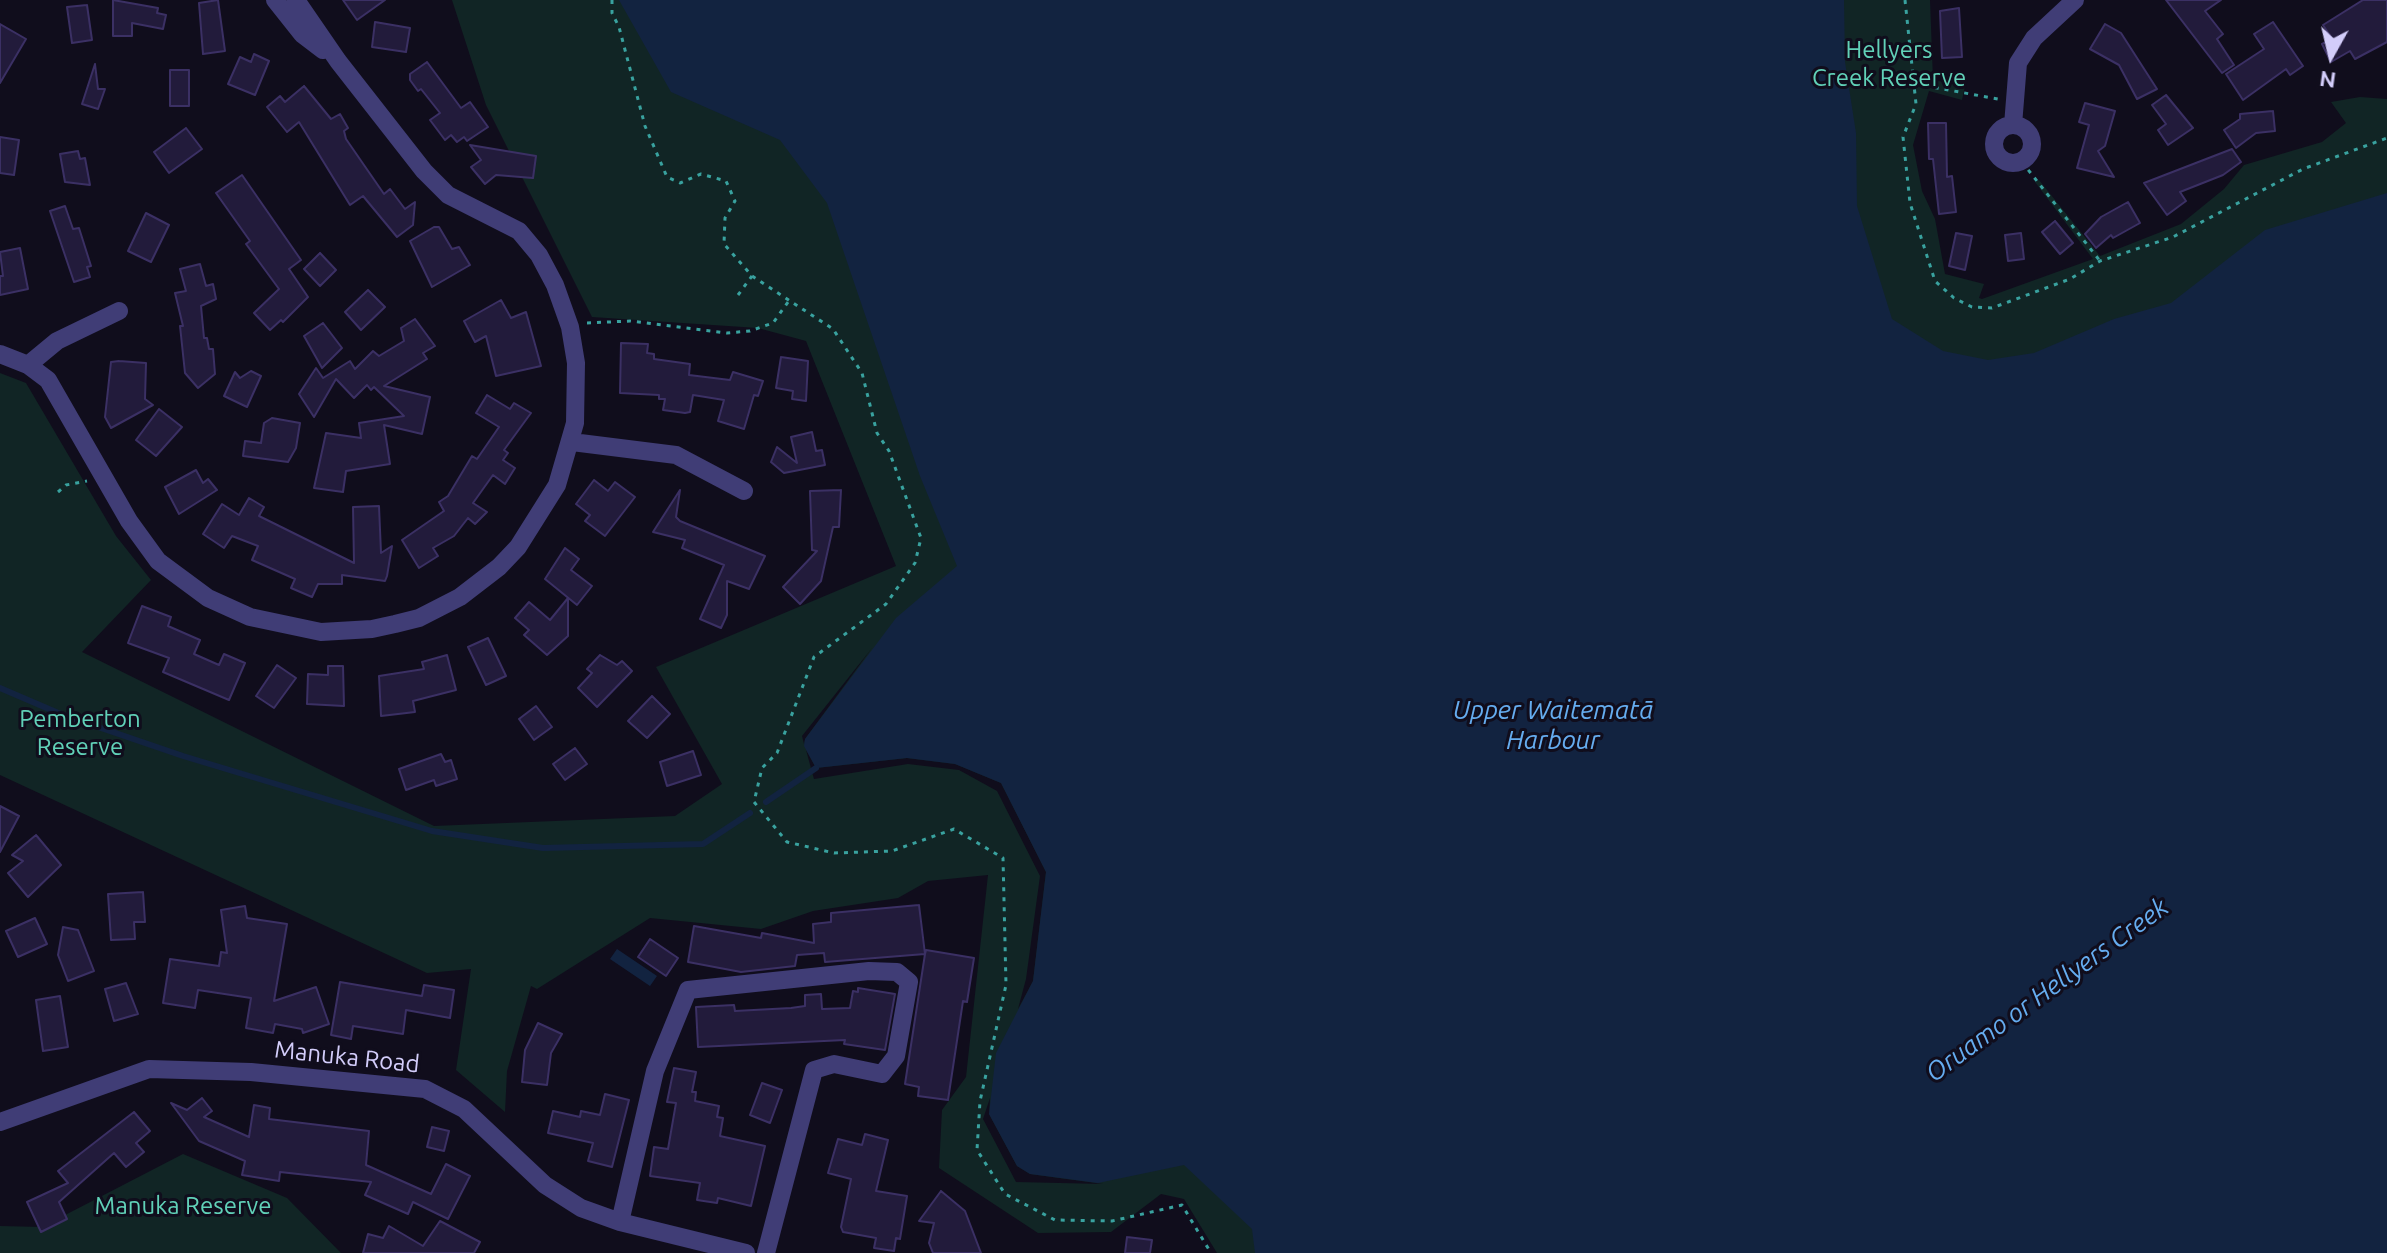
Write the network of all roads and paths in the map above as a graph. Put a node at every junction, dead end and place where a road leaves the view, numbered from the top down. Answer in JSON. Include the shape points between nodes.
{"nodes":[{"id":1,"x":275,"y":0,"type":"edge"},
{"id":2,"x":296,"y":0,"type":"edge"},
{"id":3,"x":612,"y":0,"type":"edge"},
{"id":4,"x":1905,"y":0,"type":"edge"},
{"id":5,"x":2075,"y":0,"type":"edge"},
{"id":6,"x":338,"y":61,"type":"junction"},
{"id":7,"x":1915,"y":84,"type":"junction"},
{"id":8,"x":2012,"y":101,"type":"junction"},
{"id":9,"x":2013,"y":125,"type":"junction"},
{"id":10,"x":2387,"y":138,"type":"edge"},
{"id":11,"x":2022,"y":162,"type":"junction"},
{"id":12,"x":2100,"y":261,"type":"junction"},
{"id":13,"x":752,"y":276,"type":"junction"},
{"id":14,"x":738,"y":295,"type":"dead end"},
{"id":15,"x":788,"y":302,"type":"junction"},
{"id":16,"x":119,"y":311,"type":"dead end"},
{"id":17,"x":583,"y":324,"type":"dead end"},
{"id":18,"x":0,"y":354,"type":"edge"},
{"id":19,"x":28,"y":365,"type":"junction"},
{"id":20,"x":572,"y":442,"type":"junction"},
{"id":21,"x":90,"y":479,"type":"dead end"},
{"id":22,"x":744,"y":491,"type":"dead end"},
{"id":23,"x":58,"y":492,"type":"dead end"},
{"id":24,"x":0,"y":1122,"type":"edge"},
{"id":25,"x":620,"y":1222,"type":"junction"},
{"id":26,"x":746,"y":1253,"type":"edge"},
{"id":27,"x":766,"y":1253,"type":"edge"},
{"id":28,"x":1211,"y":1253,"type":"edge"}],
"edges":[{"from":1,"to":6,"type":"street","via":[[302,34]]},
{"from":2,"to":6,"type":"street"},
{"from":3,"to":13,"type":"path","via":[[645,126],[672,181],[701,174],[726,181],[735,201],[725,218],[724,244]]},
{"from":4,"to":7,"type":"path"},
{"from":5,"to":8,"type":"street","via":[[2034,38],[2018,63]]},
{"from":6,"to":20,"type":"street","via":[[435,183],[473,209],[507,223],[539,255],[563,305],[574,345],[577,404]]},
{"from":7,"to":8,"type":"path"},
{"from":7,"to":12,"type":"path","via":[[1916,104],[1903,137],[1910,203],[1935,281],[1972,307],[1992,308],[2070,279]]},
{"from":8,"to":9,"type":"street"},
{"from":9,"to":11,"type":"street","via":[[2032,139],[2031,152]]},
{"from":9,"to":11,"type":"street","via":[[1997,132],[1994,150],[2002,161]]},
{"from":10,"to":12,"type":"path","via":[[2303,169],[2173,237]]},
{"from":11,"to":12,"type":"path"},
{"from":13,"to":14,"type":"path"},
{"from":13,"to":15,"type":"path"},
{"from":15,"to":17,"type":"path","via":[[773,323],[750,331],[630,321]]},
{"from":15,"to":28,"type":"path","via":[[833,329],[862,373],[877,433],[889,451],[921,538],[915,563],[886,604],[814,657],[777,753],[762,768],[754,802],[787,842],[834,853],[892,851],[954,829],[1003,858],[1006,985],[980,1101],[977,1150],[1005,1194],[1055,1220],[1112,1221],[1182,1205]]},
{"from":16,"to":19,"type":"street","via":[[57,341]]},
{"from":18,"to":19,"type":"street"},
{"from":19,"to":20,"type":"street","via":[[56,392],[129,521],[158,561],[218,603],[296,629],[372,629],[419,618],[460,597],[499,567],[534,526],[557,485]]},
{"from":20,"to":22,"type":"street","via":[[676,455]]},
{"from":21,"to":23,"type":"path"},
{"from":24,"to":25,"type":"street","name":"Manuka Road","via":[[149,1069],[251,1072],[425,1089],[476,1118],[545,1185],[581,1208]]},
{"from":25,"to":26,"type":"street","name":"Manuka Road"},
{"from":25,"to":27,"type":"street","via":[[655,1071],[688,990],[897,972],[909,982],[896,1056],[882,1074],[834,1064],[814,1070]]}]}
